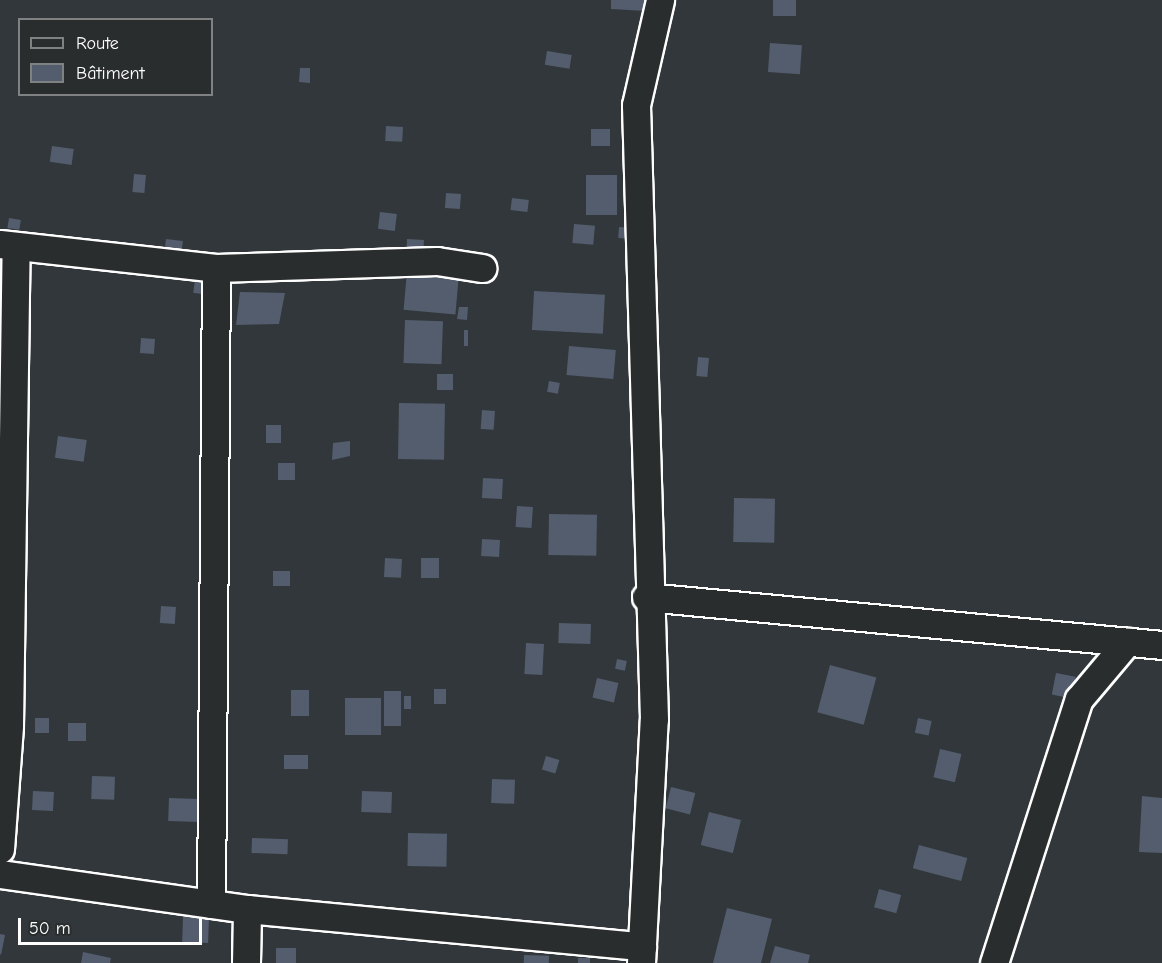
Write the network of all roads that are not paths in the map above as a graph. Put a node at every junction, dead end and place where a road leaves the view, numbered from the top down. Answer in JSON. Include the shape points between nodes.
{"nodes":[{"id":1,"x":660,"y":0,"type":"edge"},
{"id":2,"x":8,"y":245,"type":"edge"},
{"id":3,"x":216,"y":268,"type":"junction"},
{"id":4,"x":482,"y":268,"type":"dead end"},
{"id":5,"x":646,"y":597,"type":"junction"},
{"id":6,"x":1128,"y":642,"type":"junction"},
{"id":7,"x":1162,"y":645,"type":"edge"},
{"id":8,"x":0,"y":849,"type":"edge"},
{"id":9,"x":0,"y":874,"type":"edge"},
{"id":10,"x":211,"y":904,"type":"junction"},
{"id":11,"x":247,"y":909,"type":"junction"},
{"id":12,"x":642,"y":954,"type":"edge"},
{"id":13,"x":246,"y":963,"type":"edge"},
{"id":14,"x":994,"y":963,"type":"edge"}],
"edges":[{"from":1,"to":5,"type":"street","via":[[636,105]]},
{"from":2,"to":3,"type":"street"},
{"from":2,"to":8,"type":"street","via":[[9,725]]},
{"from":3,"to":4,"type":"street","via":[[437,261]]},
{"from":3,"to":10,"type":"street"},
{"from":5,"to":6,"type":"street"},
{"from":5,"to":12,"type":"street","via":[[654,719]]},
{"from":6,"to":7,"type":"street"},
{"from":6,"to":14,"type":"street","via":[[1079,699]]},
{"from":9,"to":10,"type":"street"},
{"from":10,"to":11,"type":"street"},
{"from":11,"to":12,"type":"street"},
{"from":11,"to":13,"type":"street"}]}
